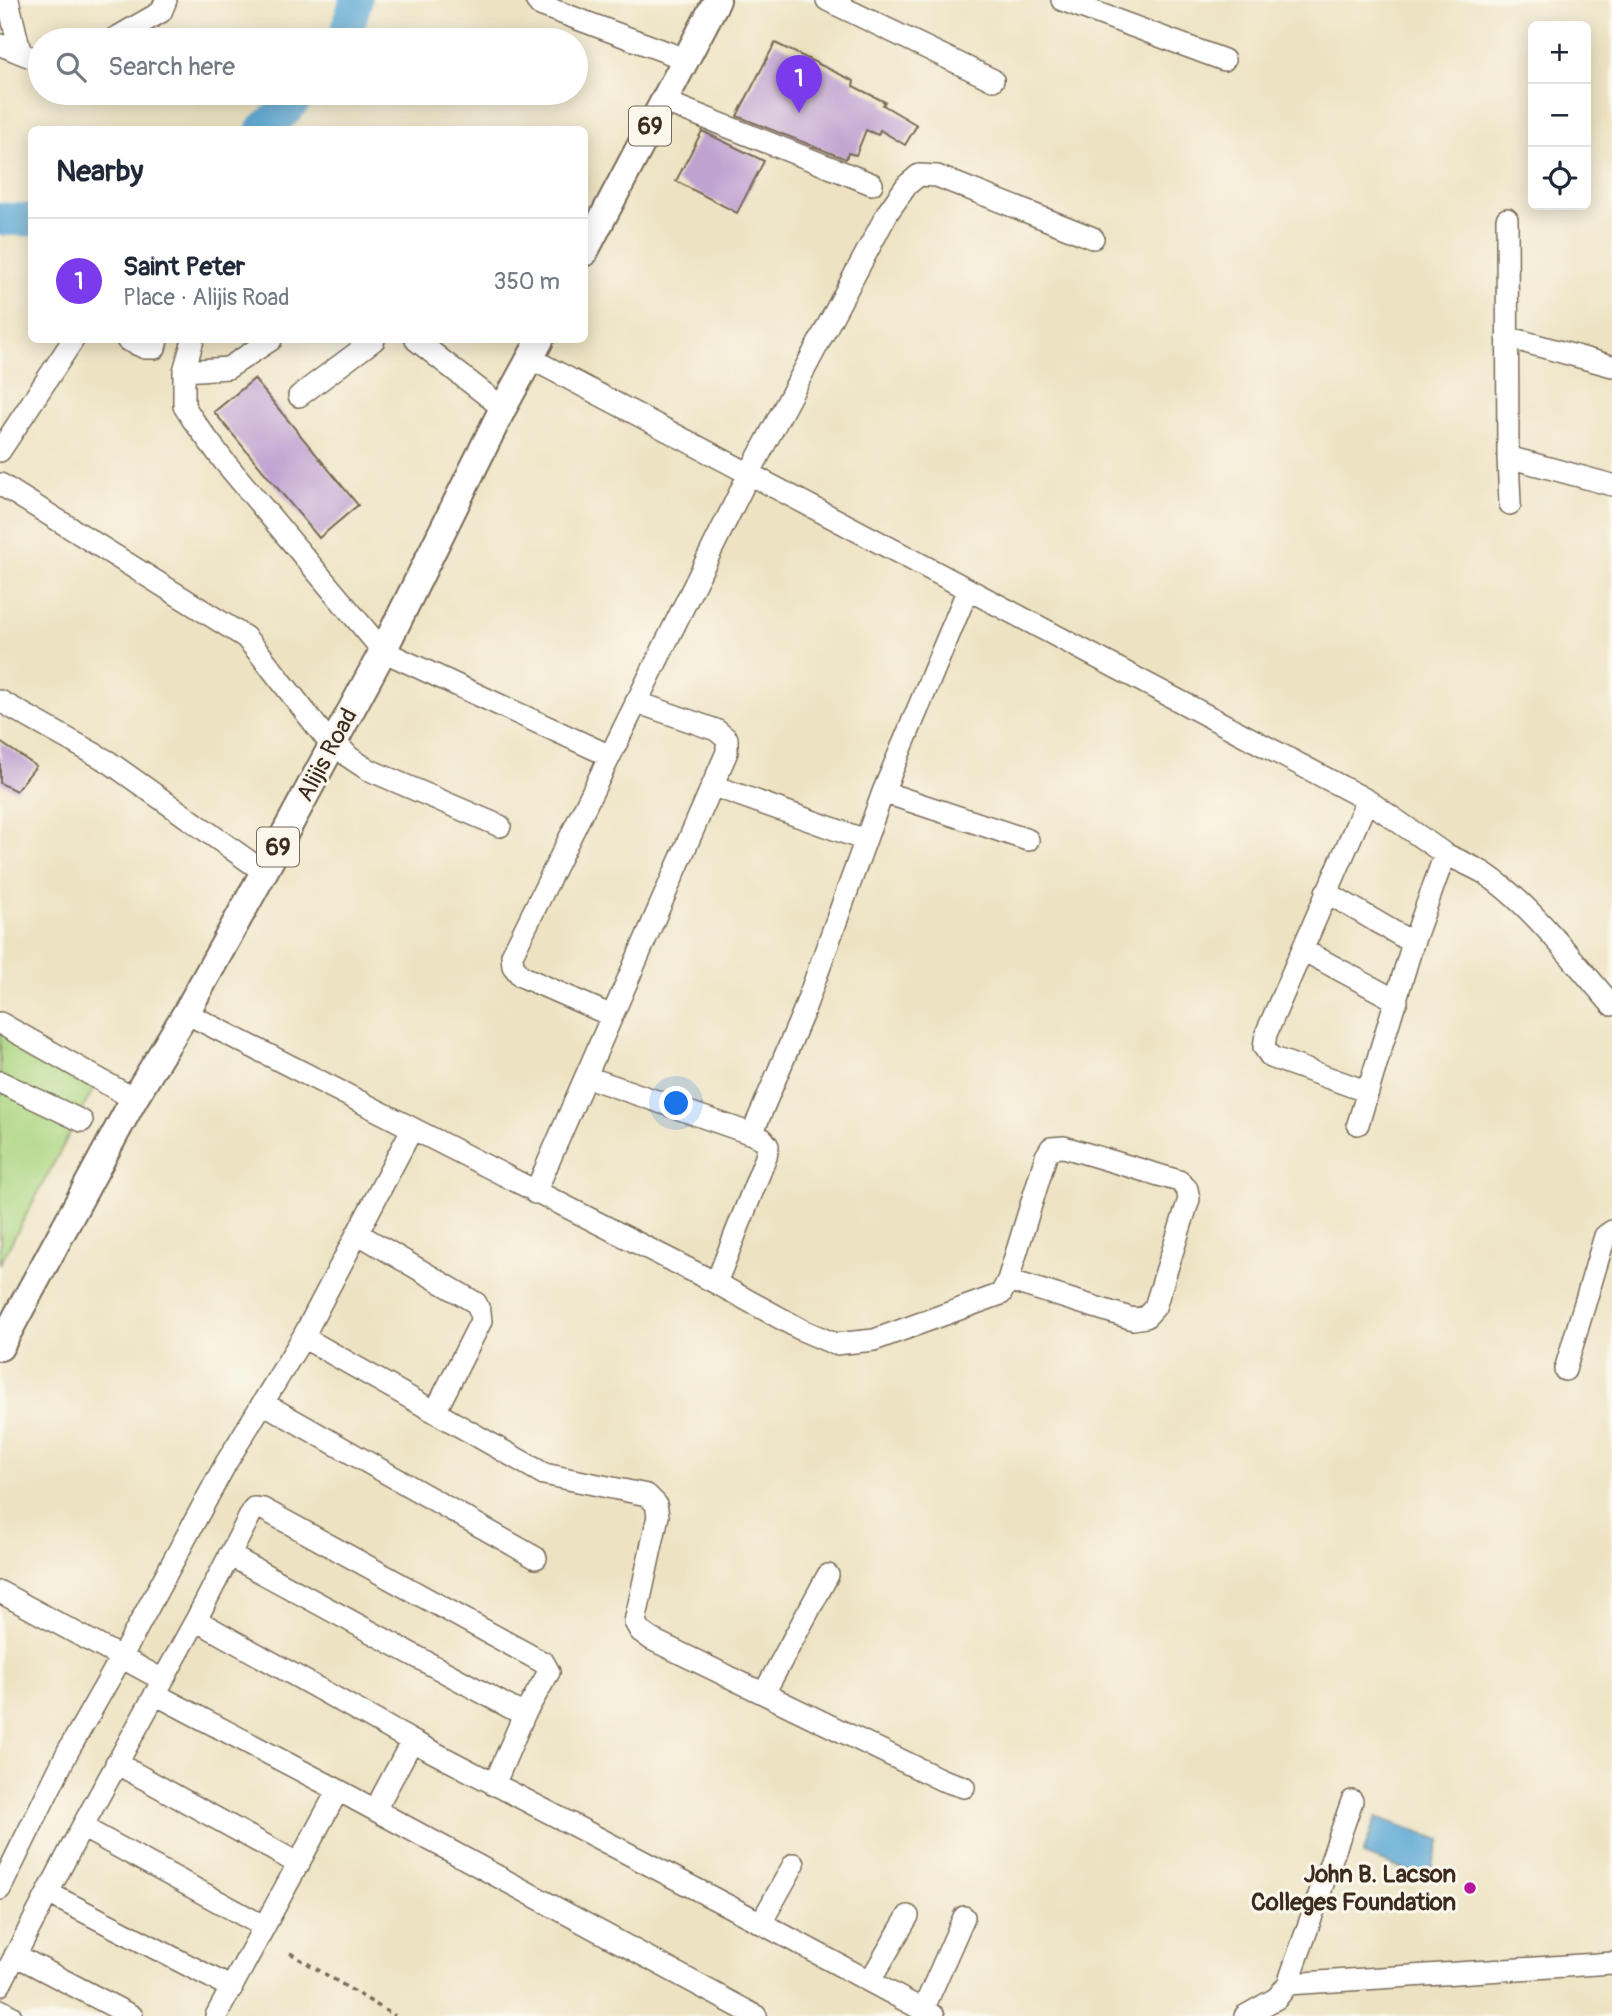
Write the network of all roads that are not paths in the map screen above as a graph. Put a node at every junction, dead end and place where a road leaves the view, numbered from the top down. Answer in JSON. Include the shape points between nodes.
{"nodes":[{"id":1,"x":8,"y":0,"type":"edge"},
{"id":2,"x":166,"y":0,"type":"edge"},
{"id":3,"x":536,"y":0,"type":"edge"},
{"id":4,"x":716,"y":0,"type":"edge"},
{"id":5,"x":827,"y":0,"type":"edge"},
{"id":6,"x":1062,"y":0,"type":"edge"},
{"id":7,"x":133,"y":28,"type":"edge"},
{"id":8,"x":10,"y":48,"type":"edge"},
{"id":9,"x":28,"y":57,"type":"edge"},
{"id":10,"x":685,"y":59,"type":"junction"},
{"id":11,"x":1224,"y":60,"type":"dead end"},
{"id":12,"x":993,"y":80,"type":"dead end"},
{"id":13,"x":663,"y":102,"type":"junction"},
{"id":14,"x":872,"y":184,"type":"dead end"},
{"id":15,"x":1507,"y":219,"type":"dead end"},
{"id":16,"x":1093,"y":238,"type":"dead end"},
{"id":17,"x":588,"y":245,"type":"edge"},
{"id":18,"x":1507,"y":337,"type":"junction"},
{"id":19,"x":71,"y":343,"type":"edge"},
{"id":20,"x":134,"y":343,"type":"edge"},
{"id":21,"x":156,"y":343,"type":"edge"},
{"id":22,"x":192,"y":343,"type":"edge"},
{"id":23,"x":266,"y":343,"type":"edge"},
{"id":24,"x":370,"y":343,"type":"edge"},
{"id":25,"x":420,"y":343,"type":"edge"},
{"id":26,"x":535,"y":349,"type":"edge"},
{"id":27,"x":1612,"y":366,"type":"edge"},
{"id":28,"x":184,"y":371,"type":"junction"},
{"id":29,"x":299,"y":396,"type":"dead end"},
{"id":30,"x":503,"y":408,"type":"junction"},
{"id":31,"x":0,"y":451,"type":"edge"},
{"id":32,"x":1508,"y":457,"type":"junction"},
{"id":33,"x":749,"y":474,"type":"junction"},
{"id":34,"x":0,"y":484,"type":"edge"},
{"id":35,"x":1612,"y":485,"type":"edge"},
{"id":36,"x":1510,"y":504,"type":"dead end"},
{"id":37,"x":968,"y":589,"type":"junction"},
{"id":38,"x":383,"y":650,"type":"junction"},
{"id":39,"x":0,"y":701,"type":"edge"},
{"id":40,"x":636,"y":702,"type":"junction"},
{"id":41,"x":333,"y":743,"type":"junction"},
{"id":42,"x":610,"y":756,"type":"junction"},
{"id":43,"x":714,"y":786,"type":"junction"},
{"id":44,"x":883,"y":792,"type":"junction"},
{"id":45,"x":1367,"y":800,"type":"junction"},
{"id":46,"x":500,"y":826,"type":"dead end"},
{"id":47,"x":865,"y":840,"type":"junction"},
{"id":48,"x":1028,"y":840,"type":"dead end"},
{"id":49,"x":1445,"y":854,"type":"junction"},
{"id":50,"x":264,"y":872,"type":"junction"},
{"id":51,"x":1326,"y":892,"type":"junction"},
{"id":52,"x":1413,"y":943,"type":"junction"},
{"id":53,"x":1303,"y":950,"type":"junction"},
{"id":54,"x":1397,"y":1001,"type":"junction"},
{"id":55,"x":1612,"y":1005,"type":"edge"},
{"id":56,"x":186,"y":1013,"type":"junction"},
{"id":57,"x":612,"y":1016,"type":"junction"},
{"id":58,"x":0,"y":1023,"type":"edge"},
{"id":59,"x":587,"y":1077,"type":"junction"},
{"id":60,"x":0,"y":1082,"type":"edge"},
{"id":61,"x":1368,"y":1092,"type":"junction"},
{"id":62,"x":134,"y":1100,"type":"junction"},
{"id":63,"x":82,"y":1121,"type":"dead end"},
{"id":64,"x":1358,"y":1124,"type":"dead end"},
{"id":65,"x":412,"y":1129,"type":"junction"},
{"id":66,"x":752,"y":1134,"type":"junction"},
{"id":67,"x":535,"y":1193,"type":"junction"},
{"id":68,"x":1612,"y":1231,"type":"edge"},
{"id":69,"x":357,"y":1233,"type":"junction"},
{"id":70,"x":1008,"y":1280,"type":"junction"},
{"id":71,"x":716,"y":1283,"type":"junction"},
{"id":72,"x":303,"y":1338,"type":"junction"},
{"id":73,"x":0,"y":1347,"type":"edge"},
{"id":74,"x":1564,"y":1370,"type":"dead end"},
{"id":75,"x":263,"y":1403,"type":"junction"},
{"id":76,"x":435,"y":1412,"type":"junction"},
{"id":77,"x":229,"y":1555,"type":"junction"},
{"id":78,"x":536,"y":1558,"type":"dead end"},
{"id":79,"x":828,"y":1575,"type":"dead end"},
{"id":80,"x":0,"y":1592,"type":"edge"},
{"id":81,"x":196,"y":1620,"type":"junction"},
{"id":82,"x":121,"y":1658,"type":"junction"},
{"id":83,"x":159,"y":1687,"type":"junction"},
{"id":84,"x":764,"y":1693,"type":"junction"},
{"id":85,"x":524,"y":1715,"type":"junction"},
{"id":86,"x":412,"y":1741,"type":"junction"},
{"id":87,"x":116,"y":1763,"type":"junction"},
{"id":88,"x":494,"y":1785,"type":"junction"},
{"id":89,"x":964,"y":1787,"type":"dead end"},
{"id":90,"x":338,"y":1790,"type":"junction"},
{"id":91,"x":1352,"y":1801,"type":"dead end"},
{"id":92,"x":375,"y":1810,"type":"junction"},
{"id":93,"x":82,"y":1827,"type":"junction"},
{"id":94,"x":7,"y":1862,"type":"edge"},
{"id":95,"x":299,"y":1864,"type":"junction"},
{"id":96,"x":794,"y":1864,"type":"dead end"},
{"id":97,"x":0,"y":1889,"type":"edge"},
{"id":98,"x":48,"y":1893,"type":"junction"},
{"id":99,"x":908,"y":1916,"type":"dead end"},
{"id":100,"x":964,"y":1917,"type":"dead end"},
{"id":101,"x":761,"y":1923,"type":"junction"},
{"id":102,"x":263,"y":1926,"type":"junction"},
{"id":103,"x":15,"y":1955,"type":"junction"},
{"id":104,"x":1612,"y":1963,"type":"edge"},
{"id":105,"x":870,"y":1981,"type":"junction"},
{"id":106,"x":1288,"y":1984,"type":"junction"},
{"id":107,"x":0,"y":1986,"type":"edge"},
{"id":108,"x":232,"y":1988,"type":"junction"},
{"id":109,"x":0,"y":2010,"type":"edge"},
{"id":110,"x":929,"y":2013,"type":"edge"},
{"id":111,"x":1256,"y":2013,"type":"edge"},
{"id":112,"x":11,"y":2016,"type":"edge"},
{"id":113,"x":132,"y":2016,"type":"edge"},
{"id":114,"x":216,"y":2016,"type":"edge"},
{"id":115,"x":756,"y":2016,"type":"edge"}],
"edges":[{"from":1,"to":8,"type":"street"},
{"from":2,"to":7,"type":"street","via":[[161,12]]},
{"from":3,"to":10,"type":"street"},
{"from":4,"to":10,"type":"main road","number":"69"},
{"from":5,"to":12,"type":"street"},
{"from":6,"to":11,"type":"street"},
{"from":8,"to":9,"type":"street"},
{"from":10,"to":13,"type":"main road","number":"69"},
{"from":13,"to":14,"type":"street"},
{"from":13,"to":17,"type":"main road","number":"69"},
{"from":15,"to":18,"type":"street"},
{"from":16,"to":33,"type":"street","via":[[937,176],[919,176],[888,212]]},
{"from":18,"to":27,"type":"street"},
{"from":18,"to":32,"type":"street"},
{"from":19,"to":31,"type":"street"},
{"from":20,"to":21,"type":"street","via":[[155,348]]},
{"from":22,"to":28,"type":"street"},
{"from":23,"to":28,"type":"street","via":[[228,368]]},
{"from":24,"to":29,"type":"street"},
{"from":25,"to":30,"type":"street"},
{"from":26,"to":30,"type":"main road","name":"Alijis Road","number":"69"},
{"from":26,"to":33,"type":"street"},
{"from":28,"to":38,"type":"street","via":[[184,406],[193,420]]},
{"from":30,"to":38,"type":"main road","name":"Alijis Road","number":"69"},
{"from":32,"to":35,"type":"street"},
{"from":32,"to":36,"type":"street"},
{"from":33,"to":37,"type":"street"},
{"from":33,"to":40,"type":"street"},
{"from":34,"to":41,"type":"street","via":[[245,637]]},
{"from":37,"to":44,"type":"street"},
{"from":37,"to":45,"type":"street"},
{"from":38,"to":41,"type":"main road","name":"Alijis Road","number":"69"},
{"from":38,"to":42,"type":"street"},
{"from":39,"to":50,"type":"street","via":[[109,762]]},
{"from":40,"to":42,"type":"street"},
{"from":40,"to":43,"type":"street","via":[[716,730],[727,739]]},
{"from":41,"to":46,"type":"street","via":[[367,769]]},
{"from":41,"to":50,"type":"main road","name":"Alijis Road","number":"69"},
{"from":42,"to":57,"type":"street","via":[[512,955],[521,976]]},
{"from":43,"to":47,"type":"street"},
{"from":43,"to":57,"type":"street"},
{"from":44,"to":47,"type":"street"},
{"from":44,"to":48,"type":"street"},
{"from":45,"to":49,"type":"street"},
{"from":45,"to":51,"type":"street"},
{"from":47,"to":66,"type":"street","via":[[803,1013]]},
{"from":49,"to":52,"type":"street"},
{"from":49,"to":55,"type":"street","via":[[1483,873],[1512,896]]},
{"from":50,"to":56,"type":"main road","name":"Alijis Road","number":"69"},
{"from":51,"to":52,"type":"street"},
{"from":51,"to":53,"type":"street"},
{"from":52,"to":54,"type":"street"},
{"from":53,"to":54,"type":"street"},
{"from":53,"to":61,"type":"street","via":[[1264,1047],[1271,1057]]},
{"from":54,"to":61,"type":"street"},
{"from":56,"to":62,"type":"main road","name":"Alijis Road","number":"69"},
{"from":56,"to":65,"type":"street"},
{"from":57,"to":59,"type":"street"},
{"from":58,"to":62,"type":"street"},
{"from":59,"to":66,"type":"street"},
{"from":59,"to":67,"type":"street"},
{"from":60,"to":63,"type":"street"},
{"from":61,"to":64,"type":"street"},
{"from":62,"to":73,"type":"main road","name":"Alijis Road","number":"69"},
{"from":65,"to":67,"type":"street"},
{"from":65,"to":69,"type":"street"},
{"from":66,"to":71,"type":"street","via":[[768,1146],[766,1157]]},
{"from":67,"to":71,"type":"street"},
{"from":68,"to":74,"type":"street","via":[[1605,1236]]},
{"from":69,"to":72,"type":"street"},
{"from":69,"to":76,"type":"street","via":[[476,1303],[480,1312],[481,1321]]},
{"from":70,"to":70,"type":"street","via":[[1051,1148],[1063,1147],[1179,1181],[1187,1189],[1189,1199],[1155,1307],[1146,1317],[1133,1319]]},
{"from":70,"to":71,"type":"street","via":[[1001,1294],[988,1300],[874,1340],[835,1344]]},
{"from":72,"to":75,"type":"street"},
{"from":72,"to":76,"type":"street"},
{"from":75,"to":78,"type":"street"},
{"from":75,"to":82,"type":"street"},
{"from":76,"to":84,"type":"street","via":[[544,1474],[647,1496],[656,1504],[659,1516],[635,1622],[640,1631]]},
{"from":77,"to":81,"type":"street"},
{"from":77,"to":85,"type":"street"},
{"from":77,"to":85,"type":"street","via":[[254,1508],[263,1509],[544,1663],[549,1672],[546,1680]]},
{"from":79,"to":84,"type":"street"},
{"from":80,"to":82,"type":"street"},
{"from":81,"to":83,"type":"street"},
{"from":81,"to":86,"type":"street"},
{"from":82,"to":83,"type":"street"},
{"from":82,"to":94,"type":"street"},
{"from":83,"to":87,"type":"street"},
{"from":83,"to":90,"type":"street"},
{"from":84,"to":89,"type":"street"},
{"from":85,"to":88,"type":"street"},
{"from":86,"to":88,"type":"street"},
{"from":86,"to":92,"type":"street"},
{"from":87,"to":93,"type":"street"},
{"from":87,"to":95,"type":"street"},
{"from":88,"to":101,"type":"street"},
{"from":90,"to":92,"type":"street"},
{"from":90,"to":95,"type":"street"},
{"from":91,"to":106,"type":"street"},
{"from":92,"to":115,"type":"street"},
{"from":93,"to":98,"type":"street"},
{"from":93,"to":102,"type":"street"},
{"from":94,"to":97,"type":"street"},
{"from":95,"to":102,"type":"street"},
{"from":96,"to":101,"type":"street"},
{"from":98,"to":103,"type":"street"},
{"from":98,"to":108,"type":"street"},
{"from":99,"to":105,"type":"street"},
{"from":100,"to":110,"type":"street"},
{"from":101,"to":105,"type":"street"},
{"from":102,"to":108,"type":"street"},
{"from":103,"to":107,"type":"street"},
{"from":103,"to":113,"type":"street"},
{"from":104,"to":106,"type":"street"},
{"from":105,"to":110,"type":"street"},
{"from":106,"to":111,"type":"street"},
{"from":108,"to":114,"type":"street"},
{"from":109,"to":112,"type":"street"}]}
